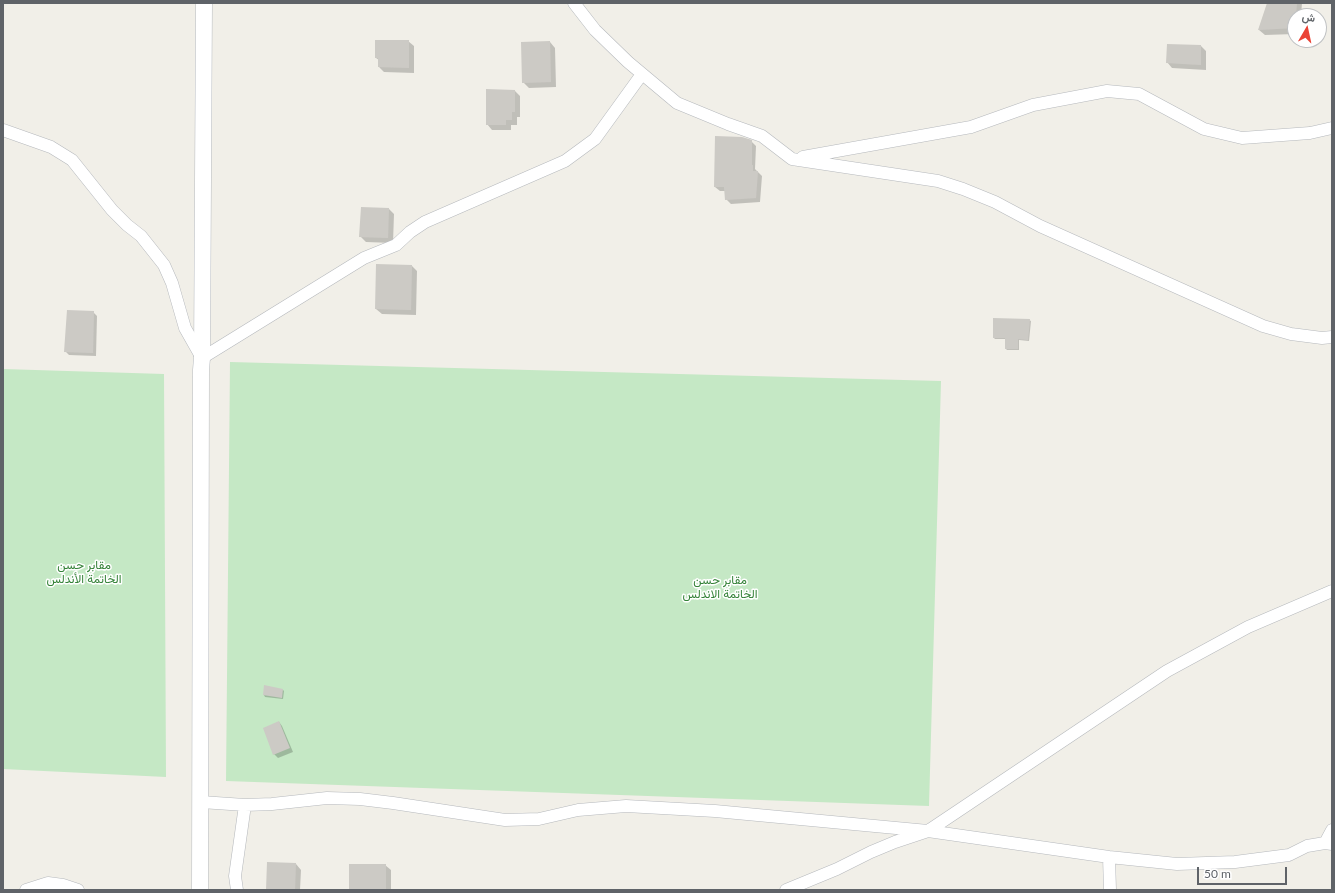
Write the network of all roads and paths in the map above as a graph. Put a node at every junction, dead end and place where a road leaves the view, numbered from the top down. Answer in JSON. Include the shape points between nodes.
{"nodes":[{"id":1,"x":204,"y":3,"type":"edge"},
{"id":2,"x":574,"y":3,"type":"edge"},
{"id":3,"x":642,"y":74,"type":"junction"},
{"id":4,"x":1332,"y":128,"type":"edge"},
{"id":5,"x":3,"y":130,"type":"edge"},
{"id":6,"x":792,"y":159,"type":"junction"},
{"id":7,"x":1332,"y":337,"type":"edge"},
{"id":8,"x":202,"y":358,"type":"junction"},
{"id":9,"x":1332,"y":591,"type":"edge"},
{"id":10,"x":201,"y":802,"type":"junction"},
{"id":11,"x":244,"y":805,"type":"junction"},
{"id":12,"x":1332,"y":830,"type":"edge"},
{"id":13,"x":928,"y":831,"type":"junction"},
{"id":14,"x":1328,"y":843,"type":"edge"},
{"id":15,"x":1109,"y":857,"type":"junction"},
{"id":16,"x":26,"y":890,"type":"edge"},
{"id":17,"x":78,"y":890,"type":"edge"},
{"id":18,"x":200,"y":890,"type":"edge"},
{"id":19,"x":236,"y":890,"type":"edge"},
{"id":20,"x":786,"y":890,"type":"edge"},
{"id":21,"x":1110,"y":890,"type":"edge"}],
"edges":[{"from":1,"to":8,"type":"street"},
{"from":2,"to":3,"type":"street","via":[[595,30]]},
{"from":3,"to":6,"type":"street","via":[[677,103],[762,136]]},
{"from":3,"to":8,"type":"street","via":[[594,139],[565,161],[425,222],[396,245],[364,258]]},
{"from":4,"to":6,"type":"street","via":[[1310,133],[1242,138],[1204,129],[1139,94],[1107,91],[1033,105],[971,127]]},
{"from":5,"to":8,"type":"street","via":[[51,147],[72,160],[112,210],[141,236],[164,265],[185,328]]},
{"from":6,"to":7,"type":"street","via":[[938,181],[963,189],[1263,326],[1291,334]]},
{"from":8,"to":10,"type":"street"},
{"from":9,"to":13,"type":"street","via":[[1248,627],[1167,671]]},
{"from":10,"to":11,"type":"street"},
{"from":10,"to":18,"type":"street"},
{"from":11,"to":13,"type":"street","via":[[326,798],[360,799],[505,820],[539,819],[578,810],[626,806],[715,811]]},
{"from":11,"to":19,"type":"street","via":[[235,876]]},
{"from":12,"to":14,"type":"street"},
{"from":13,"to":15,"type":"street"},
{"from":13,"to":20,"type":"street","via":[[883,847]]},
{"from":14,"to":15,"type":"street","via":[[1307,846],[1289,855],[1235,862],[1177,864]]},
{"from":15,"to":21,"type":"street"},
{"from":16,"to":17,"type":"street","via":[[48,883]]}]}
